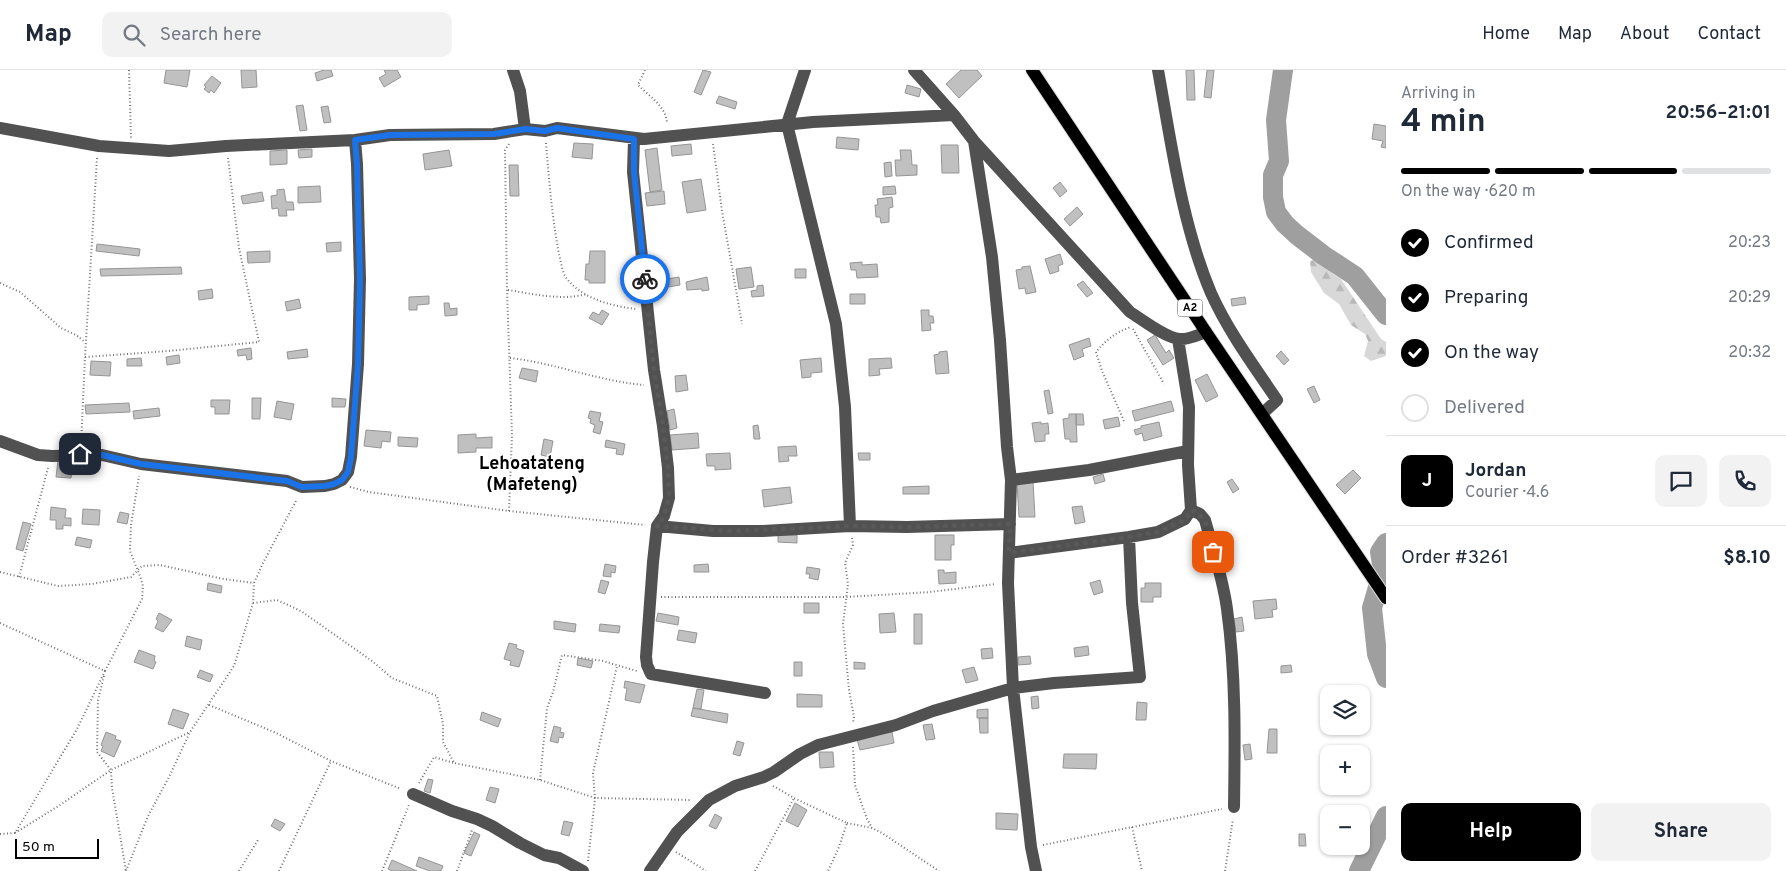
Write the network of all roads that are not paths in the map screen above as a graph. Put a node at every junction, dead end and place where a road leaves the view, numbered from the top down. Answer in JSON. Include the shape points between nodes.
{"nodes":[{"id":1,"x":513,"y":70,"type":"edge"},
{"id":2,"x":805,"y":70,"type":"edge"},
{"id":3,"x":914,"y":70,"type":"edge"},
{"id":4,"x":1032,"y":70,"type":"edge"},
{"id":5,"x":1158,"y":70,"type":"edge"},
{"id":6,"x":954,"y":115,"type":"junction"},
{"id":7,"x":787,"y":124,"type":"junction"},
{"id":8,"x":0,"y":128,"type":"edge"},
{"id":9,"x":520,"y":130,"type":"junction"},
{"id":10,"x":634,"y":139,"type":"junction"},
{"id":11,"x":355,"y":140,"type":"junction"},
{"id":12,"x":974,"y":141,"type":"junction"},
{"id":13,"x":1206,"y":332,"type":"junction"},
{"id":14,"x":1178,"y":339,"type":"junction"},
{"id":15,"x":1262,"y":414,"type":"junction"},
{"id":16,"x":0,"y":442,"type":"edge"},
{"id":17,"x":1188,"y":451,"type":"junction"},
{"id":18,"x":1011,"y":480,"type":"junction"},
{"id":19,"x":1191,"y":510,"type":"junction"},
{"id":20,"x":1010,"y":524,"type":"junction"},
{"id":21,"x":657,"y":526,"type":"junction"},
{"id":22,"x":850,"y":526,"type":"junction"},
{"id":23,"x":1129,"y":537,"type":"junction"},
{"id":24,"x":1009,"y":553,"type":"junction"},
{"id":25,"x":1386,"y":598,"type":"edge"},
{"id":26,"x":1013,"y":688,"type":"junction"},
{"id":27,"x":765,"y":693,"type":"dead end"},
{"id":28,"x":413,"y":794,"type":"road end"},
{"id":29,"x":1234,"y":807,"type":"road end"},
{"id":30,"x":586,"y":866,"type":"edge"},
{"id":31,"x":650,"y":871,"type":"edge"},
{"id":32,"x":1036,"y":871,"type":"edge"}],
"edges":[{"from":1,"to":9,"type":"street","via":[[520,92]]},
{"from":2,"to":7,"type":"street"},
{"from":3,"to":6,"type":"street"},
{"from":4,"to":13,"type":"main road","number":"A2"},
{"from":5,"to":15,"type":"street","via":[[1188,224],[1211,293],[1233,335],[1277,400]]},
{"from":6,"to":7,"type":"street"},
{"from":6,"to":12,"type":"street"},
{"from":7,"to":10,"type":"street"},
{"from":7,"to":22,"type":"street","via":[[836,324],[845,407]]},
{"from":8,"to":11,"type":"street","via":[[99,146],[169,151]]},
{"from":9,"to":10,"type":"street","via":[[557,128]]},
{"from":9,"to":11,"type":"street","via":[[494,134],[390,135]]},
{"from":10,"to":21,"type":"street","via":[[634,172],[648,310],[667,460],[669,498]]},
{"from":11,"to":16,"type":"street","via":[[360,279],[358,364],[351,457],[348,472],[342,480],[325,486],[302,487],[270,478],[141,464],[102,455],[38,454]]},
{"from":12,"to":14,"type":"street","via":[[1130,312]]},
{"from":12,"to":18,"type":"street","via":[[992,257]]},
{"from":13,"to":14,"type":"street"},
{"from":13,"to":15,"type":"main road","number":"A2"},
{"from":14,"to":17,"type":"street","via":[[1189,407]]},
{"from":15,"to":25,"type":"main road","number":"A2"},
{"from":17,"to":18,"type":"street","via":[[1089,470]]},
{"from":17,"to":19,"type":"street"},
{"from":18,"to":20,"type":"street"},
{"from":19,"to":23,"type":"street","via":[[1178,524],[1158,532]]},
{"from":19,"to":29,"type":"street","via":[[1204,520],[1227,608],[1236,718]]},
{"from":20,"to":22,"type":"street"},
{"from":20,"to":24,"type":"street"},
{"from":21,"to":22,"type":"street","via":[[733,531]]},
{"from":21,"to":27,"type":"street","via":[[646,657],[651,674]]},
{"from":23,"to":24,"type":"street"},
{"from":23,"to":26,"type":"street","via":[[1140,677]]},
{"from":24,"to":26,"type":"street"},
{"from":26,"to":31,"type":"street","via":[[896,725],[818,745],[764,777],[735,786],[709,800],[677,832]]},
{"from":26,"to":32,"type":"street"},
{"from":28,"to":30,"type":"street","via":[[477,819],[544,855]]}]}
